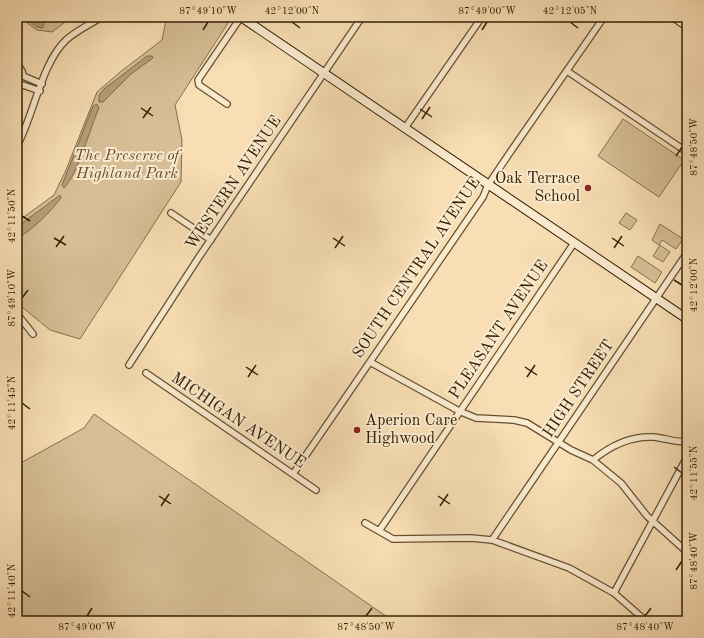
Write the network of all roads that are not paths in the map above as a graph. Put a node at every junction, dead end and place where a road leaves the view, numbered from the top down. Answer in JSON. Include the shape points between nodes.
{"nodes":[{"id":1,"x":102,"y":17,"type":"edge"},
{"id":2,"x":241,"y":17,"type":"edge"},
{"id":3,"x":362,"y":17,"type":"edge"},
{"id":4,"x":482,"y":17,"type":"edge"},
{"id":5,"x":604,"y":17,"type":"edge"},
{"id":6,"x":674,"y":17,"type":"edge"},
{"id":7,"x":687,"y":26,"type":"edge"},
{"id":8,"x":17,"y":64,"type":"edge"},
{"id":9,"x":567,"y":71,"type":"junction"},
{"id":10,"x":324,"y":73,"type":"junction"},
{"id":11,"x":17,"y":83,"type":"edge"},
{"id":12,"x":42,"y":84,"type":"junction"},
{"id":13,"x":40,"y":91,"type":"junction"},
{"id":14,"x":227,"y":104,"type":"dead end"},
{"id":15,"x":405,"y":128,"type":"junction"},
{"id":16,"x":17,"y":146,"type":"edge"},
{"id":17,"x":687,"y":152,"type":"edge"},
{"id":18,"x":488,"y":185,"type":"junction"},
{"id":19,"x":171,"y":213,"type":"dead end"},
{"id":20,"x":211,"y":240,"type":"junction"},
{"id":21,"x":574,"y":243,"type":"junction"},
{"id":22,"x":687,"y":253,"type":"edge"},
{"id":23,"x":656,"y":298,"type":"junction"},
{"id":24,"x":17,"y":314,"type":"edge"},
{"id":25,"x":687,"y":319,"type":"edge"},
{"id":26,"x":33,"y":334,"type":"dead end"},
{"id":27,"x":370,"y":362,"type":"junction"},
{"id":28,"x":129,"y":365,"type":"dead end"},
{"id":29,"x":146,"y":374,"type":"dead end"},
{"id":30,"x":459,"y":411,"type":"junction"},
{"id":31,"x":558,"y":442,"type":"junction"},
{"id":32,"x":687,"y":442,"type":"edge"},
{"id":33,"x":687,"y":457,"type":"edge"},
{"id":34,"x":593,"y":460,"type":"junction"},
{"id":35,"x":293,"y":474,"type":"junction"},
{"id":36,"x":316,"y":490,"type":"dead end"},
{"id":37,"x":653,"y":521,"type":"junction"},
{"id":38,"x":365,"y":523,"type":"dead end"},
{"id":39,"x":379,"y":531,"type":"junction"},
{"id":40,"x":492,"y":540,"type":"junction"},
{"id":41,"x":687,"y":552,"type":"edge"},
{"id":42,"x":614,"y":593,"type":"junction"},
{"id":43,"x":646,"y":621,"type":"edge"}],
"edges":[{"from":1,"to":12,"type":"street","via":[[66,41],[51,62]]},
{"from":2,"to":10,"type":"main road"},
{"from":2,"to":14,"type":"street","via":[[198,80],[199,85]]},
{"from":3,"to":10,"type":"street","name":"WESTERN AVENUE"},
{"from":4,"to":15,"type":"street"},
{"from":5,"to":9,"type":"street","name":"SOUTH CENTRAL AVENUE"},
{"from":6,"to":7,"type":"main road"},
{"from":8,"to":12,"type":"street","via":[[23,76]]},
{"from":9,"to":17,"type":"street"},
{"from":9,"to":18,"type":"street","name":"SOUTH CENTRAL AVENUE"},
{"from":10,"to":15,"type":"main road"},
{"from":10,"to":20,"type":"street","name":"WESTERN AVENUE"},
{"from":11,"to":13,"type":"street"},
{"from":12,"to":13,"type":"street"},
{"from":13,"to":16,"type":"street"},
{"from":15,"to":18,"type":"main road"},
{"from":18,"to":21,"type":"main road"},
{"from":18,"to":27,"type":"street","name":"SOUTH CENTRAL AVENUE","via":[[483,197]]},
{"from":19,"to":20,"type":"street"},
{"from":20,"to":28,"type":"street","name":"WESTERN AVENUE"},
{"from":21,"to":23,"type":"main road"},
{"from":21,"to":30,"type":"street","name":"PLEASANT AVENUE"},
{"from":22,"to":23,"type":"street","name":"HIGH STREET"},
{"from":23,"to":25,"type":"main road"},
{"from":23,"to":31,"type":"street","name":"HIGH STREET"},
{"from":24,"to":26,"type":"street"},
{"from":27,"to":30,"type":"street"},
{"from":27,"to":35,"type":"street","name":"SOUTH CENTRAL AVENUE"},
{"from":29,"to":35,"type":"street","name":"MICHIGAN AVENUE"},
{"from":30,"to":31,"type":"street","via":[[476,418],[526,423]]},
{"from":30,"to":39,"type":"street","name":"PLEASANT AVENUE"},
{"from":31,"to":34,"type":"street"},
{"from":31,"to":40,"type":"street","name":"HIGH STREET"},
{"from":32,"to":34,"type":"street","via":[[654,437],[629,440],[615,445]]},
{"from":33,"to":37,"type":"street"},
{"from":34,"to":37,"type":"street","via":[[621,483],[635,503]]},
{"from":35,"to":36,"type":"street","name":"MICHIGAN AVENUE"},
{"from":37,"to":41,"type":"street"},
{"from":37,"to":42,"type":"street"},
{"from":38,"to":39,"type":"street"},
{"from":39,"to":40,"type":"street","via":[[393,539]]},
{"from":40,"to":42,"type":"street","via":[[569,568]]},
{"from":42,"to":43,"type":"street"}]}
